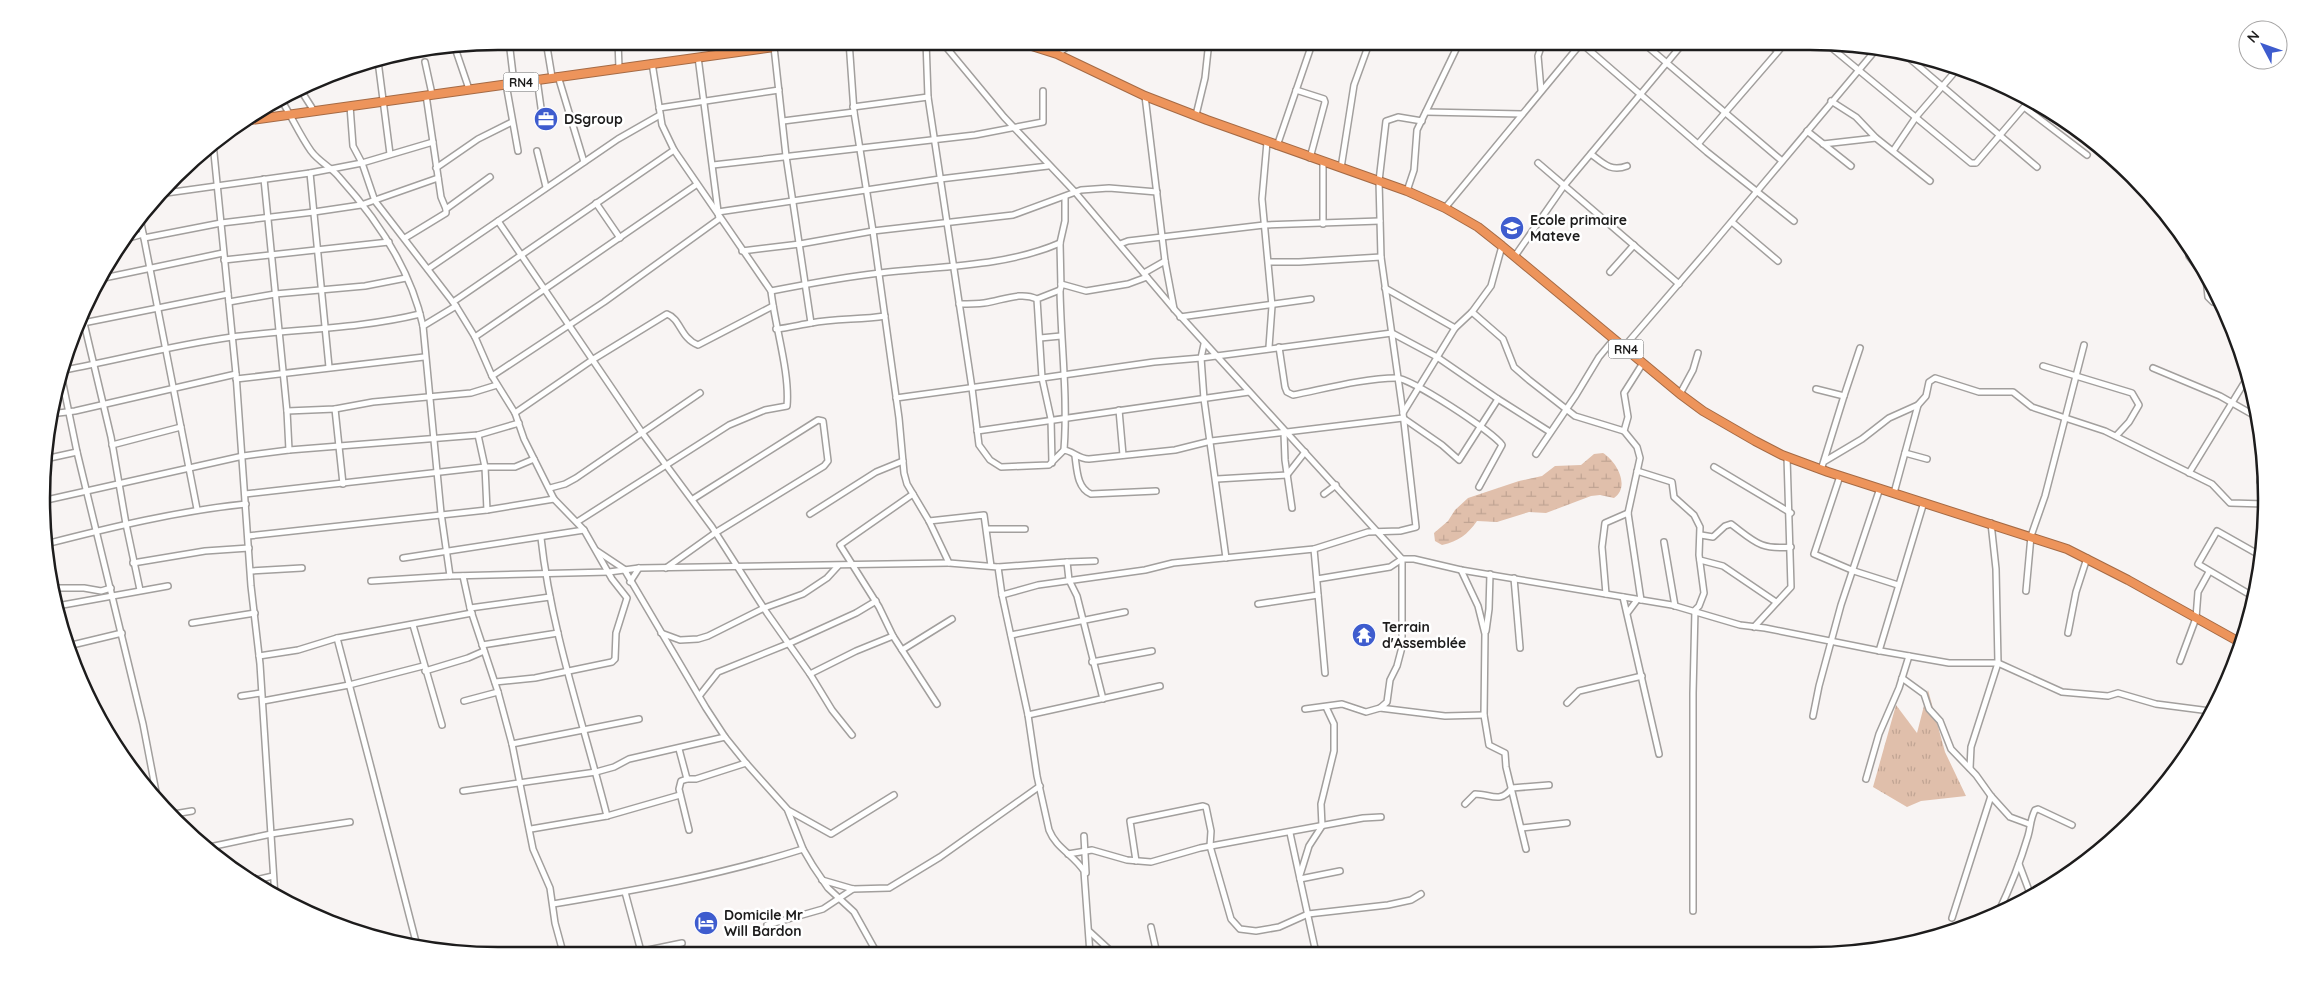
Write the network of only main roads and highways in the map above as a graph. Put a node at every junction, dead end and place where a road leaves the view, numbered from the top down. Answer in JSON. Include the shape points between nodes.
{"nodes":[{"id":1,"x":751,"y":50,"type":"edge"},
{"id":2,"x":1044,"y":50,"type":"edge"},
{"id":3,"x":261,"y":119,"type":"edge"},
{"id":4,"x":2235,"y":640,"type":"edge"}],
"edges":[{"from":1,"to":3,"type":"highway","number":"RN4"},
{"from":2,"to":4,"type":"highway","number":"RN4","via":[[1145,96],[1407,191],[1445,208],[1478,227],[1515,256],[1680,394],[1738,432],[1821,470],[2031,536],[2087,558]]}]}
